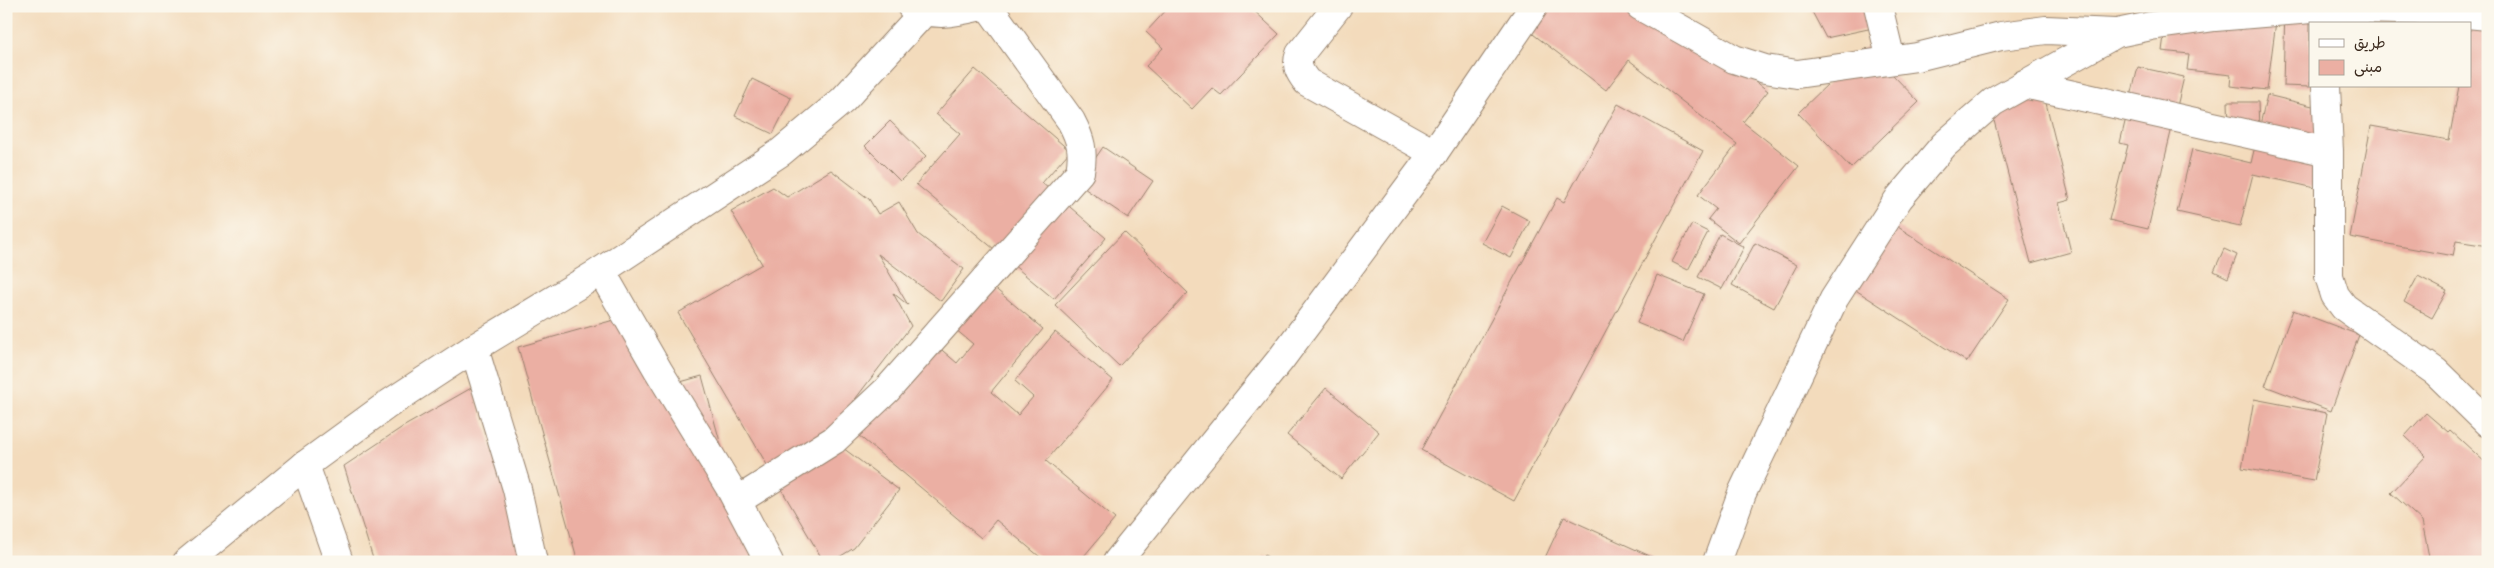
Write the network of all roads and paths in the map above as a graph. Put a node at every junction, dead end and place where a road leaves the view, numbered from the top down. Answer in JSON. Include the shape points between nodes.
{"nodes":[{"id":1,"x":982,"y":6,"type":"edge"},
{"id":2,"x":988,"y":6,"type":"edge"},
{"id":3,"x":1338,"y":6,"type":"edge"},
{"id":4,"x":1534,"y":6,"type":"edge"},
{"id":5,"x":1640,"y":6,"type":"edge"},
{"id":6,"x":1878,"y":6,"type":"edge"},
{"id":7,"x":918,"y":9,"type":"edge"},
{"id":8,"x":2451,"y":9,"type":"edge"},
{"id":9,"x":2229,"y":11,"type":"edge"},
{"id":10,"x":2324,"y":16,"type":"edge"},
{"id":11,"x":2488,"y":16,"type":"edge"},
{"id":12,"x":2117,"y":33,"type":"junction"},
{"id":13,"x":1891,"y":60,"type":"junction"},
{"id":14,"x":2024,"y":84,"type":"junction"},
{"id":15,"x":2326,"y":88,"type":"edge"},
{"id":16,"x":2329,"y":152,"type":"junction"},
{"id":17,"x":1434,"y":153,"type":"junction"},
{"id":18,"x":601,"y":270,"type":"junction"},
{"id":19,"x":474,"y":348,"type":"junction"},
{"id":20,"x":2488,"y":423,"type":"edge"},
{"id":21,"x":305,"y":465,"type":"junction"},
{"id":22,"x":737,"y":501,"type":"junction"},
{"id":23,"x":187,"y":562,"type":"edge"},
{"id":24,"x":339,"y":562,"type":"edge"},
{"id":25,"x":532,"y":562,"type":"edge"},
{"id":26,"x":769,"y":562,"type":"edge"},
{"id":27,"x":1117,"y":562,"type":"edge"},
{"id":28,"x":1717,"y":562,"type":"edge"}],
"edges":[{"from":1,"to":7,"type":"street","via":[[946,15]]},
{"from":2,"to":22,"type":"street","via":[[1076,129],[1083,152],[1080,172],[887,390],[834,440]]},
{"from":3,"to":17,"type":"street","via":[[1300,54],[1297,61],[1300,73],[1307,82]]},
{"from":4,"to":17,"type":"street"},
{"from":5,"to":13,"type":"street","via":[[1734,59],[1765,69],[1797,74]]},
{"from":6,"to":13,"type":"street"},
{"from":7,"to":18,"type":"street","via":[[844,100],[781,152]]},
{"from":8,"to":10,"type":"street"},
{"from":8,"to":11,"type":"street"},
{"from":9,"to":10,"type":"street"},
{"from":9,"to":12,"type":"street"},
{"from":12,"to":13,"type":"street","via":[[2046,30],[2001,36]]},
{"from":12,"to":14,"type":"street"},
{"from":14,"to":16,"type":"street"},
{"from":14,"to":28,"type":"street","via":[[1993,102],[1944,144],[1899,198],[1834,299],[1742,493]]},
{"from":15,"to":16,"type":"street"},
{"from":16,"to":20,"type":"street","via":[[2329,276],[2335,295],[2344,307],[2436,372]]},
{"from":17,"to":27,"type":"street","via":[[1281,358]]},
{"from":18,"to":19,"type":"street"},
{"from":18,"to":22,"type":"street"},
{"from":19,"to":21,"type":"street","via":[[388,404]]},
{"from":19,"to":25,"type":"street","via":[[517,489]]},
{"from":21,"to":23,"type":"street"},
{"from":21,"to":24,"type":"street"},
{"from":22,"to":26,"type":"street"}]}
